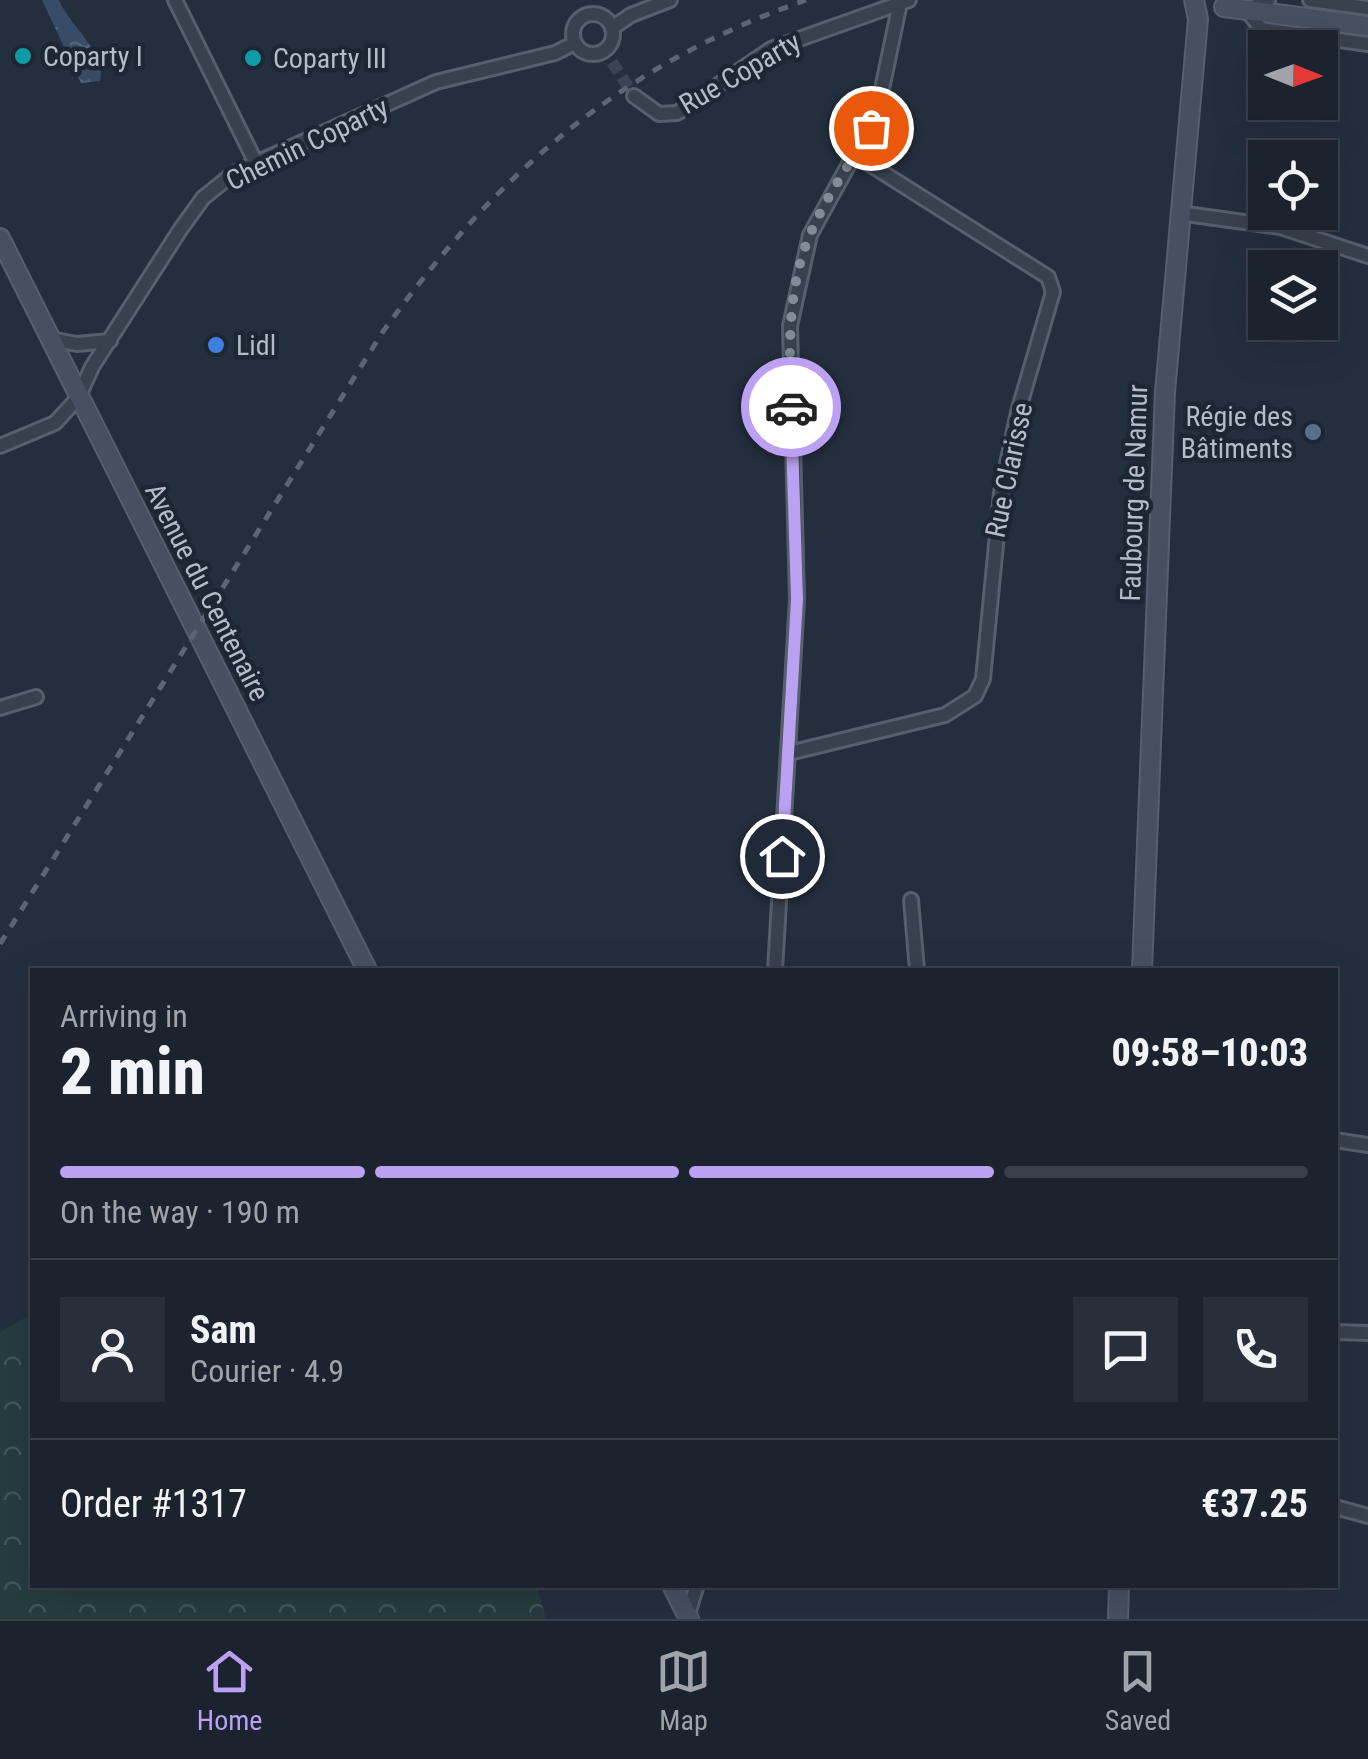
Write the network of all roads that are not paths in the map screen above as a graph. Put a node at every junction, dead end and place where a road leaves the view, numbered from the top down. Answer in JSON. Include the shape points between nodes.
{"nodes":[{"id":1,"x":175,"y":0,"type":"edge"},
{"id":2,"x":670,"y":0,"type":"edge"},
{"id":3,"x":1194,"y":0,"type":"edge"},
{"id":4,"x":1268,"y":0,"type":"edge"},
{"id":5,"x":1310,"y":0,"type":"edge"},
{"id":6,"x":904,"y":1,"type":"edge"},
{"id":7,"x":1223,"y":3,"type":"edge"},
{"id":8,"x":594,"y":7,"type":"edge"},
{"id":9,"x":1368,"y":8,"type":"edge"},
{"id":10,"x":1248,"y":10,"type":"junction"},
{"id":11,"x":1198,"y":20,"type":"junction"},
{"id":12,"x":1368,"y":26,"type":"edge"},
{"id":13,"x":612,"y":28,"type":"junction"},
{"id":14,"x":575,"y":43,"type":"junction"},
{"id":15,"x":1368,"y":44,"type":"edge"},
{"id":16,"x":634,"y":96,"type":"tunnel mouth"},
{"id":17,"x":855,"y":155,"type":"junction"},
{"id":18,"x":256,"y":163,"type":"junction"},
{"id":19,"x":1179,"y":212,"type":"junction"},
{"id":20,"x":0,"y":238,"type":"edge"},
{"id":21,"x":1368,"y":256,"type":"edge"},
{"id":22,"x":50,"y":339,"type":"junction"},
{"id":23,"x":110,"y":341,"type":"junction"},
{"id":24,"x":78,"y":398,"type":"junction"},
{"id":25,"x":0,"y":446,"type":"edge"},
{"id":26,"x":36,"y":698,"type":"dead end"},
{"id":27,"x":0,"y":708,"type":"edge"},
{"id":28,"x":788,"y":753,"type":"junction"},
{"id":29,"x":910,"y":900,"type":"dead end"},
{"id":30,"x":366,"y":968,"type":"edge"},
{"id":31,"x":776,"y":968,"type":"edge"},
{"id":32,"x":916,"y":968,"type":"edge"},
{"id":33,"x":1142,"y":968,"type":"edge"},
{"id":34,"x":1338,"y":1140,"type":"edge"},
{"id":35,"x":1368,"y":1145,"type":"edge"},
{"id":36,"x":1338,"y":1332,"type":"edge"},
{"id":37,"x":1368,"y":1333,"type":"edge"},
{"id":38,"x":1338,"y":1508,"type":"edge"},
{"id":39,"x":1368,"y":1516,"type":"edge"},
{"id":40,"x":673,"y":1588,"type":"edge"},
{"id":41,"x":696,"y":1588,"type":"edge"},
{"id":42,"x":1119,"y":1588,"type":"edge"},
{"id":43,"x":687,"y":1618,"type":"edge"},
{"id":44,"x":1118,"y":1619,"type":"edge"}],
"edges":[{"from":1,"to":18,"type":"street"},
{"from":2,"to":13,"type":"street"},
{"from":3,"to":11,"type":"street","name":"Faubourg de Namur"},
{"from":4,"to":10,"type":"street"},
{"from":5,"to":9,"type":"street"},
{"from":6,"to":16,"type":"street","name":"Rue Coparty","via":[[771,49],[677,113],[659,114]]},
{"from":6,"to":17,"type":"street","via":[[877,113]]},
{"from":7,"to":10,"type":"street"},
{"from":7,"to":11,"type":"street","via":[[1216,21]]},
{"from":8,"to":13,"type":"street"},
{"from":8,"to":14,"type":"street","via":[[575,24]]},
{"from":10,"to":12,"type":"street"},
{"from":10,"to":15,"type":"street","via":[[1261,29]]},
{"from":11,"to":19,"type":"street","name":"Faubourg de Namur"},
{"from":13,"to":14,"type":"street","via":[[608,57]]},
{"from":14,"to":18,"type":"street","name":"Chemin Coparty","via":[[436,82]]},
{"from":17,"to":28,"type":"street","via":[[810,234],[790,326],[797,599]]},
{"from":17,"to":28,"type":"street","name":"Rue Clarisse","via":[[1048,277],[1054,292],[1000,493],[985,664],[975,696],[945,715]]},
{"from":18,"to":23,"type":"street","name":"Chemin Coparty","via":[[203,198]]},
{"from":19,"to":21,"type":"street","via":[[1280,227]]},
{"from":19,"to":33,"type":"street","name":"Faubourg de Namur","via":[[1165,392]]},
{"from":20,"to":22,"type":"street","name":"Avenue du Centenaire"},
{"from":22,"to":23,"type":"street"},
{"from":22,"to":24,"type":"street","name":"Avenue du Centenaire"},
{"from":23,"to":24,"type":"street","name":"Chemin Coparty"},
{"from":24,"to":25,"type":"street","via":[[55,423]]},
{"from":24,"to":30,"type":"street","name":"Avenue du Centenaire"},
{"from":26,"to":27,"type":"street"},
{"from":28,"to":31,"type":"street"},
{"from":29,"to":32,"type":"street"},
{"from":34,"to":35,"type":"street"},
{"from":36,"to":37,"type":"street"},
{"from":38,"to":39,"type":"street"},
{"from":40,"to":43,"type":"street"},
{"from":41,"to":43,"type":"street"},
{"from":42,"to":44,"type":"street"}]}
